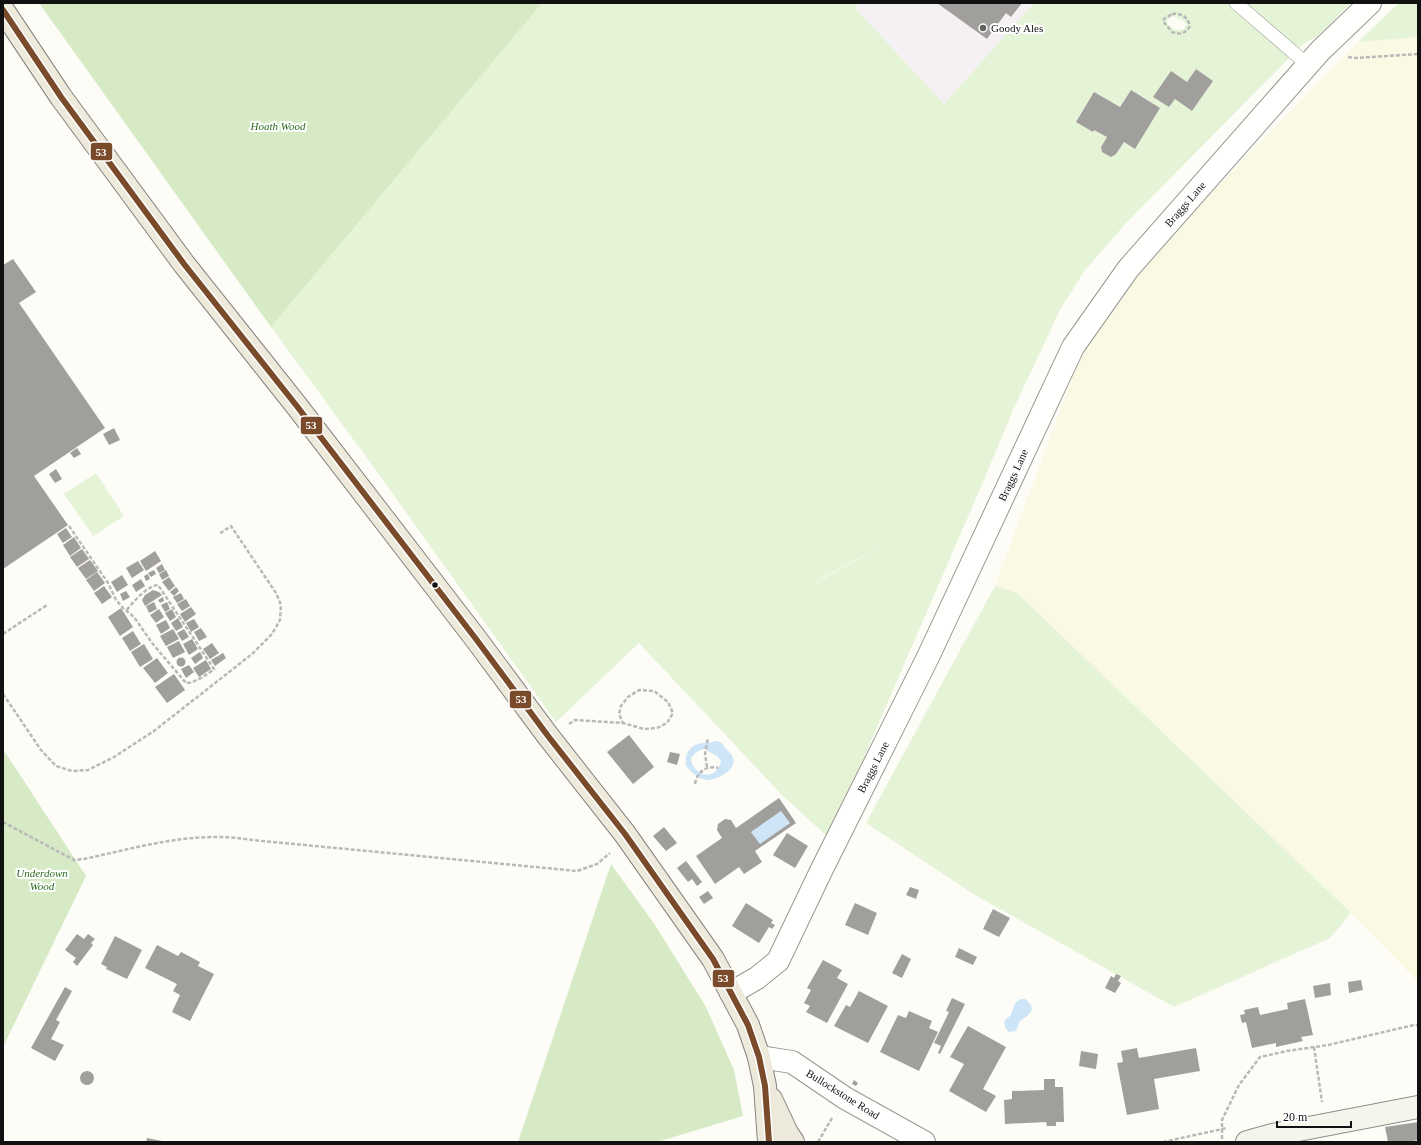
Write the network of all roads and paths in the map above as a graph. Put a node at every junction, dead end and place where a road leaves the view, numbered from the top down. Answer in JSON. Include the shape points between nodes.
{"nodes":[{"id":1,"x":1236,"y":3,"type":"edge"},
{"id":2,"x":1370,"y":3,"type":"edge"},
{"id":3,"x":3,"y":10,"type":"edge"},
{"id":4,"x":1181,"y":34,"type":"joint"},
{"id":5,"x":1418,"y":54,"type":"edge"},
{"id":6,"x":1314,"y":58,"type":"junction"},
{"id":7,"x":69,"y":526,"type":"dead end"},
{"id":8,"x":219,"y":534,"type":"dead end"},
{"id":9,"x":47,"y":605,"type":"dead end"},
{"id":10,"x":126,"y":611,"type":"junction"},
{"id":11,"x":3,"y":634,"type":"edge"},
{"id":12,"x":3,"y":694,"type":"edge"},
{"id":13,"x":623,"y":723,"type":"junction"},
{"id":14,"x":548,"y":736,"type":"junction"},
{"id":15,"x":708,"y":738,"type":"dead end"},
{"id":16,"x":707,"y":768,"type":"junction"},
{"id":17,"x":718,"y":768,"type":"dead end"},
{"id":18,"x":695,"y":784,"type":"dead end"},
{"id":19,"x":3,"y":822,"type":"edge"},
{"id":20,"x":625,"y":834,"type":"junction"},
{"id":21,"x":731,"y":993,"type":"junction"},
{"id":22,"x":1418,"y":1025,"type":"edge"},
{"id":23,"x":1314,"y":1047,"type":"junction"},
{"id":24,"x":759,"y":1057,"type":"junction"},
{"id":25,"x":765,"y":1086,"type":"junction"},
{"id":26,"x":1323,"y":1106,"type":"dead end"},
{"id":27,"x":1418,"y":1107,"type":"edge"},
{"id":28,"x":770,"y":1142,"type":"edge"},
{"id":29,"x":793,"y":1142,"type":"edge"},
{"id":30,"x":924,"y":1142,"type":"edge"},
{"id":31,"x":1222,"y":1142,"type":"edge"},
{"id":32,"x":1247,"y":1142,"type":"edge"}],
"edges":[{"from":1,"to":6,"type":"lane"},
{"from":2,"to":6,"type":"street","name":"Braggs Lane"},
{"from":3,"to":14,"type":"main road","via":[[61,97],[184,264],[476,639]]},
{"from":4,"to":4,"type":"path","via":[[1172,32],[1163,22],[1164,19],[1172,14],[1185,16],[1190,26]]},
{"from":5,"to":6,"type":"path"},
{"from":6,"to":21,"type":"street","name":"Braggs Lane","via":[[1128,269],[1073,347],[928,657],[778,961],[758,978]]},
{"from":7,"to":10,"type":"path","via":[[116,600]]},
{"from":8,"to":12,"type":"path","via":[[231,526],[276,593],[281,604],[280,620],[272,634],[252,654],[154,731],[114,757],[88,770],[72,771],[56,766]]},
{"from":9,"to":11,"type":"path"},
{"from":10,"to":10,"type":"path","via":[[134,617],[186,683],[202,678],[214,669],[158,585],[153,585]]},
{"from":13,"to":13,"type":"path","via":[[644,729],[657,728],[667,723],[673,713],[668,702],[654,691],[639,690],[628,697],[621,706],[619,714]]},
{"from":13,"to":14,"type":"path","via":[[575,720]]},
{"from":14,"to":20,"type":"main road"},
{"from":15,"to":16,"type":"path","via":[[705,754]]},
{"from":16,"to":17,"type":"path"},
{"from":16,"to":18,"type":"path"},
{"from":19,"to":20,"type":"path","via":[[74,860],[184,838],[233,837],[577,871],[597,864],[611,852]]},
{"from":20,"to":21,"type":"main road","via":[[713,959]]},
{"from":21,"to":24,"type":"main road","via":[[748,1025]]},
{"from":22,"to":23,"type":"path"},
{"from":23,"to":26,"type":"path"},
{"from":23,"to":31,"type":"path","via":[[1260,1057],[1239,1085],[1222,1120]]},
{"from":24,"to":25,"type":"main road"},
{"from":24,"to":30,"type":"street","name":"Bullockstone Road","via":[[792,1062],[845,1098]]},
{"from":25,"to":28,"type":"main road"},
{"from":25,"to":29,"type":"main road"},
{"from":27,"to":32,"type":"street"}]}
